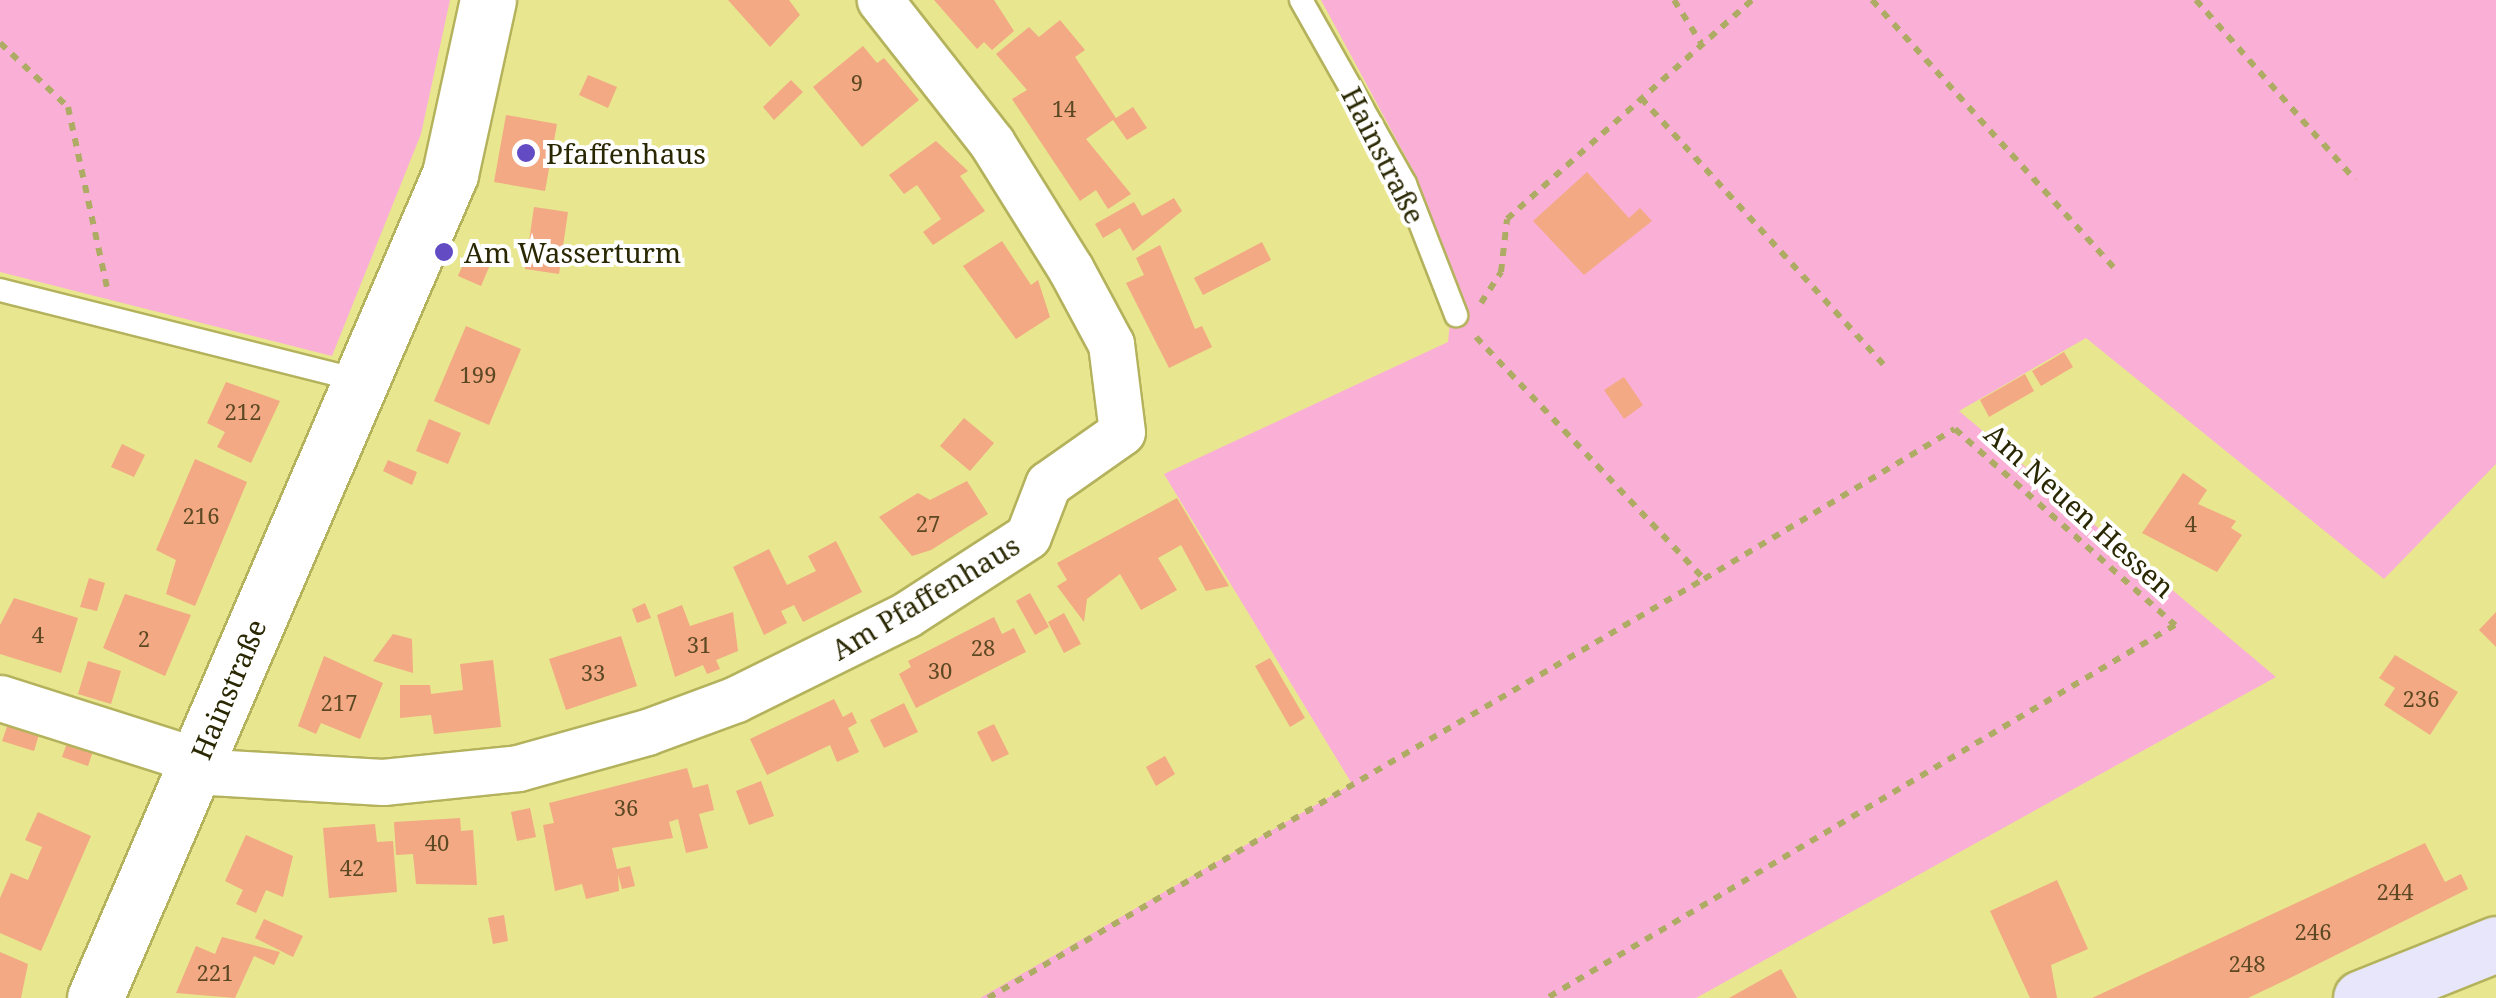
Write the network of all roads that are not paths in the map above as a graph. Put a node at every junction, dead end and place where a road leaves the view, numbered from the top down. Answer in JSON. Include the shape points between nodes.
{"nodes":[{"id":1,"x":488,"y":0,"type":"edge"},
{"id":2,"x":880,"y":0,"type":"edge"},
{"id":3,"x":1301,"y":0,"type":"edge"},
{"id":4,"x":0,"y":290,"type":"edge"},
{"id":5,"x":1456,"y":315,"type":"road end"},
{"id":6,"x":362,"y":381,"type":"junction"},
{"id":7,"x":0,"y":698,"type":"edge"},
{"id":8,"x":195,"y":766,"type":"junction"},
{"id":9,"x":2496,"y":944,"type":"edge"},
{"id":10,"x":95,"y":998,"type":"edge"},
{"id":11,"x":2361,"y":998,"type":"edge"}],
"edges":[{"from":1,"to":6,"type":"street","name":"Hainstraße","via":[[450,174]]},
{"from":2,"to":8,"type":"street","name":"Am Pfaffenhaus","via":[[992,143],[1070,268],[1111,344],[1122,432],[1048,484],[1028,536],[921,605],[819,661],[647,732],[518,768],[383,782]]},
{"from":3,"to":5,"type":"lane","name":"Hainstraße","via":[[1405,184]]},
{"from":4,"to":6,"type":"lane"},
{"from":6,"to":8,"type":"street","name":"Hainstraße"},
{"from":7,"to":8,"type":"street"},
{"from":8,"to":10,"type":"street","name":"Hainstraße"},
{"from":9,"to":11,"type":"main road"}]}
